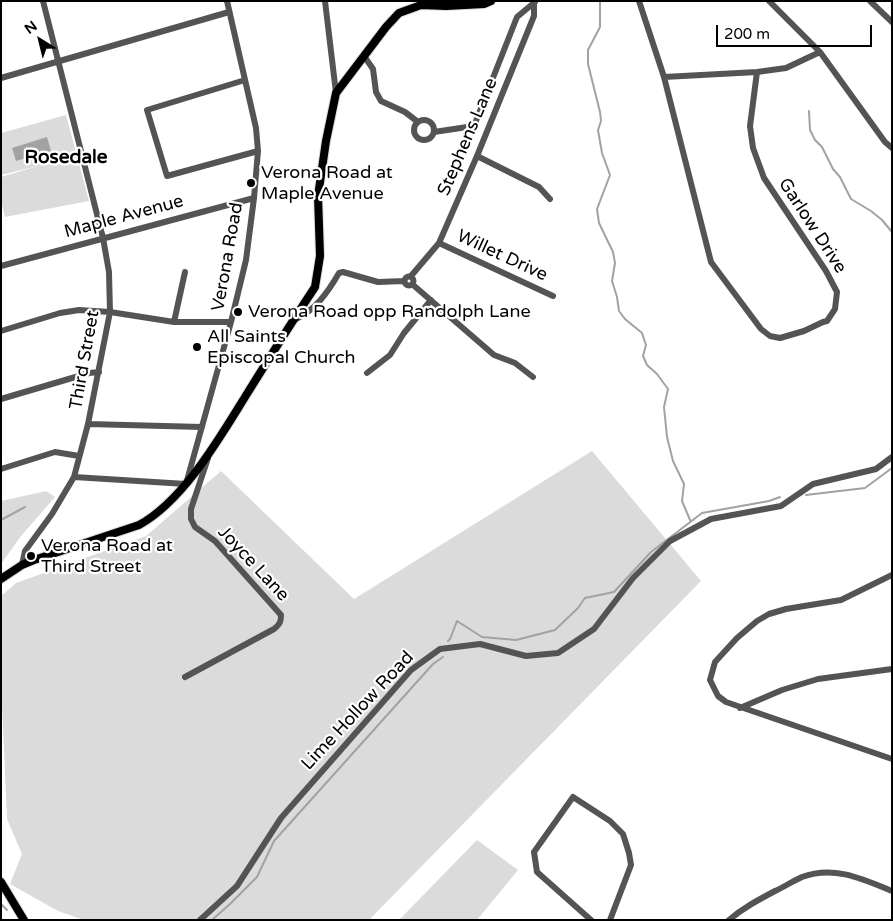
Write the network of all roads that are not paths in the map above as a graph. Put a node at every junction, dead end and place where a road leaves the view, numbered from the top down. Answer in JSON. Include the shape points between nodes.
{"nodes":[{"id":1,"x":43,"y":1,"type":"edge"},
{"id":2,"x":228,"y":1,"type":"edge"},
{"id":3,"x":325,"y":1,"type":"edge"},
{"id":4,"x":491,"y":1,"type":"edge"},
{"id":5,"x":534,"y":1,"type":"edge"},
{"id":6,"x":639,"y":1,"type":"edge"},
{"id":7,"x":769,"y":1,"type":"edge"},
{"id":8,"x":870,"y":1,"type":"edge"},
{"id":9,"x":419,"y":3,"type":"edge"},
{"id":10,"x":447,"y":4,"type":"edge"},
{"id":11,"x":229,"y":12,"type":"junction"},
{"id":12,"x":892,"y":22,"type":"edge"},
{"id":13,"x":820,"y":52,"type":"junction"},
{"id":14,"x":364,"y":56,"type":"junction"},
{"id":15,"x":59,"y":61,"type":"junction"},
{"id":16,"x":757,"y":72,"type":"junction"},
{"id":17,"x":664,"y":77,"type":"junction"},
{"id":18,"x":1,"y":78,"type":"edge"},
{"id":19,"x":244,"y":80,"type":"junction"},
{"id":20,"x":336,"y":93,"type":"junction"},
{"id":21,"x":418,"y":122,"type":"junction"},
{"id":22,"x":434,"y":132,"type":"junction"},
{"id":23,"x":892,"y":148,"type":"edge"},
{"id":24,"x":258,"y":152,"type":"junction"},
{"id":25,"x":477,"y":156,"type":"junction"},
{"id":26,"x":254,"y":198,"type":"junction"},
{"id":27,"x":550,"y":199,"type":"dead end"},
{"id":28,"x":103,"y":238,"type":"junction"},
{"id":29,"x":439,"y":243,"type":"junction"},
{"id":30,"x":1,"y":266,"type":"edge"},
{"id":31,"x":185,"y":272,"type":"dead end"},
{"id":32,"x":412,"y":280,"type":"junction"},
{"id":33,"x":552,"y":296,"type":"dead end"},
{"id":34,"x":431,"y":300,"type":"junction"},
{"id":35,"x":110,"y":312,"type":"junction"},
{"id":36,"x":294,"y":320,"type":"junction"},
{"id":37,"x":174,"y":322,"type":"junction"},
{"id":38,"x":231,"y":322,"type":"junction"},
{"id":39,"x":1,"y":331,"type":"edge"},
{"id":40,"x":98,"y":372,"type":"junction"},
{"id":41,"x":368,"y":373,"type":"dead end"},
{"id":42,"x":534,"y":377,"type":"dead end"},
{"id":43,"x":1,"y":398,"type":"edge"},
{"id":44,"x":88,"y":424,"type":"junction"},
{"id":45,"x":202,"y":427,"type":"junction"},
{"id":46,"x":209,"y":454,"type":"junction"},
{"id":47,"x":80,"y":456,"type":"junction"},
{"id":48,"x":892,"y":457,"type":"edge"},
{"id":49,"x":1,"y":468,"type":"edge"},
{"id":50,"x":74,"y":477,"type":"junction"},
{"id":51,"x":186,"y":484,"type":"junction"},
{"id":52,"x":22,"y":565,"type":"junction"},
{"id":53,"x":892,"y":575,"type":"edge"},
{"id":54,"x":1,"y":579,"type":"edge"},
{"id":55,"x":892,"y":670,"type":"edge"},
{"id":56,"x":185,"y":677,"type":"dead end"},
{"id":57,"x":740,"y":708,"type":"junction"},
{"id":58,"x":892,"y":759,"type":"edge"},
{"id":59,"x":1,"y":883,"type":"edge"},
{"id":60,"x":892,"y":891,"type":"edge"},
{"id":61,"x":24,"y":920,"type":"edge"},
{"id":62,"x":200,"y":920,"type":"edge"},
{"id":63,"x":591,"y":920,"type":"edge"},
{"id":64,"x":610,"y":920,"type":"edge"},
{"id":65,"x":729,"y":920,"type":"edge"}],
"edges":[{"from":1,"to":15,"type":"street","name":"Third Street"},
{"from":2,"to":11,"type":"street","name":"Verona Road"},
{"from":3,"to":20,"type":"street"},
{"from":4,"to":10,"type":"main road","via":[[484,4]]},
{"from":5,"to":22,"type":"street","via":[[517,17],[474,126]]},
{"from":5,"to":25,"type":"street","name":"Stephens Lane","via":[[534,16]]},
{"from":6,"to":17,"type":"street"},
{"from":7,"to":13,"type":"street"},
{"from":8,"to":12,"type":"street"},
{"from":9,"to":10,"type":"main road"},
{"from":9,"to":14,"type":"main road","via":[[399,13]]},
{"from":11,"to":15,"type":"street"},
{"from":11,"to":19,"type":"street","name":"Verona Road"},
{"from":13,"to":16,"type":"street","via":[[786,68]]},
{"from":13,"to":23,"type":"street"},
{"from":14,"to":20,"type":"main road"},
{"from":14,"to":21,"type":"street","via":[[373,70],[376,92],[381,101]]},
{"from":15,"to":18,"type":"street"},
{"from":15,"to":28,"type":"street","name":"Third Street"},
{"from":16,"to":17,"type":"street"},
{"from":16,"to":17,"type":"street","name":"Garlow Drive","via":[[750,126],[753,148],[764,178],[837,292],[835,309],[827,321],[780,338],[761,329],[711,262]]},
{"from":19,"to":24,"type":"street","name":"Verona Road","via":[[256,128]]},
{"from":19,"to":24,"type":"street","via":[[147,110],[167,176]]},
{"from":20,"to":36,"type":"main road","via":[[318,196],[320,256],[314,287]]},
{"from":21,"to":22,"type":"street","via":[[428,121]]},
{"from":21,"to":22,"type":"street","via":[[414,130],[418,138],[429,139]]},
{"from":24,"to":26,"type":"street","name":"Verona Road"},
{"from":25,"to":27,"type":"street","via":[[539,187]]},
{"from":25,"to":29,"type":"street","name":"Stephens Lane"},
{"from":26,"to":28,"type":"street","name":"Maple Avenue"},
{"from":26,"to":38,"type":"street","name":"Verona Road","via":[[246,260]]},
{"from":28,"to":30,"type":"street","name":"Maple Avenue"},
{"from":28,"to":35,"type":"street","name":"Third Street","via":[[109,272]]},
{"from":29,"to":32,"type":"street","name":"Stephens Lane"},
{"from":29,"to":33,"type":"street","name":"Willet Drive"},
{"from":31,"to":37,"type":"street"},
{"from":32,"to":34,"type":"street"},
{"from":32,"to":36,"type":"street","via":[[408,286],[404,281],[378,282],[339,273],[312,308]]},
{"from":34,"to":41,"type":"street","via":[[390,354]]},
{"from":34,"to":42,"type":"street","via":[[494,355],[515,363]]},
{"from":35,"to":37,"type":"street"},
{"from":35,"to":39,"type":"street","via":[[79,310],[60,313]]},
{"from":35,"to":40,"type":"street","name":"Third Street"},
{"from":36,"to":46,"type":"main road"},
{"from":37,"to":38,"type":"street"},
{"from":38,"to":45,"type":"street","name":"Verona Road"},
{"from":40,"to":43,"type":"street"},
{"from":40,"to":44,"type":"street","name":"Third Street"},
{"from":44,"to":45,"type":"street"},
{"from":44,"to":47,"type":"street","name":"Third Street"},
{"from":45,"to":51,"type":"street","name":"Verona Road"},
{"from":46,"to":51,"type":"main road"},
{"from":46,"to":56,"type":"street","name":"Joyce Lane","via":[[191,509],[191,519],[195,527],[215,541],[281,615],[281,620],[274,628]]},
{"from":47,"to":49,"type":"street","via":[[55,452]]},
{"from":47,"to":50,"type":"street","name":"Third Street"},
{"from":48,"to":62,"type":"street","name":"Lime Hollow Road","via":[[876,469],[813,484],[781,506],[711,519],[670,542],[633,578],[594,629],[558,653],[526,656],[480,644],[440,649],[411,670],[281,818],[237,886]]},
{"from":50,"to":51,"type":"street"},
{"from":50,"to":52,"type":"street","name":"Third Street","via":[[25,551]]},
{"from":51,"to":52,"type":"main road","name":"Verona Road","via":[[154,516],[139,525]]},
{"from":52,"to":54,"type":"main road","name":"Verona Road"},
{"from":53,"to":57,"type":"street","via":[[841,600],[769,614],[737,638],[715,662],[710,680],[718,696]]},
{"from":55,"to":57,"type":"street","via":[[818,680],[782,690]]},
{"from":57,"to":58,"type":"street"},
{"from":59,"to":61,"type":"main road"},
{"from":60,"to":65,"type":"street","via":[[855,875],[820,873],[795,881],[741,909]]},
{"from":63,"to":64,"type":"street","via":[[537,872],[534,852],[573,797],[610,821],[623,834],[629,853],[631,865]]}]}
